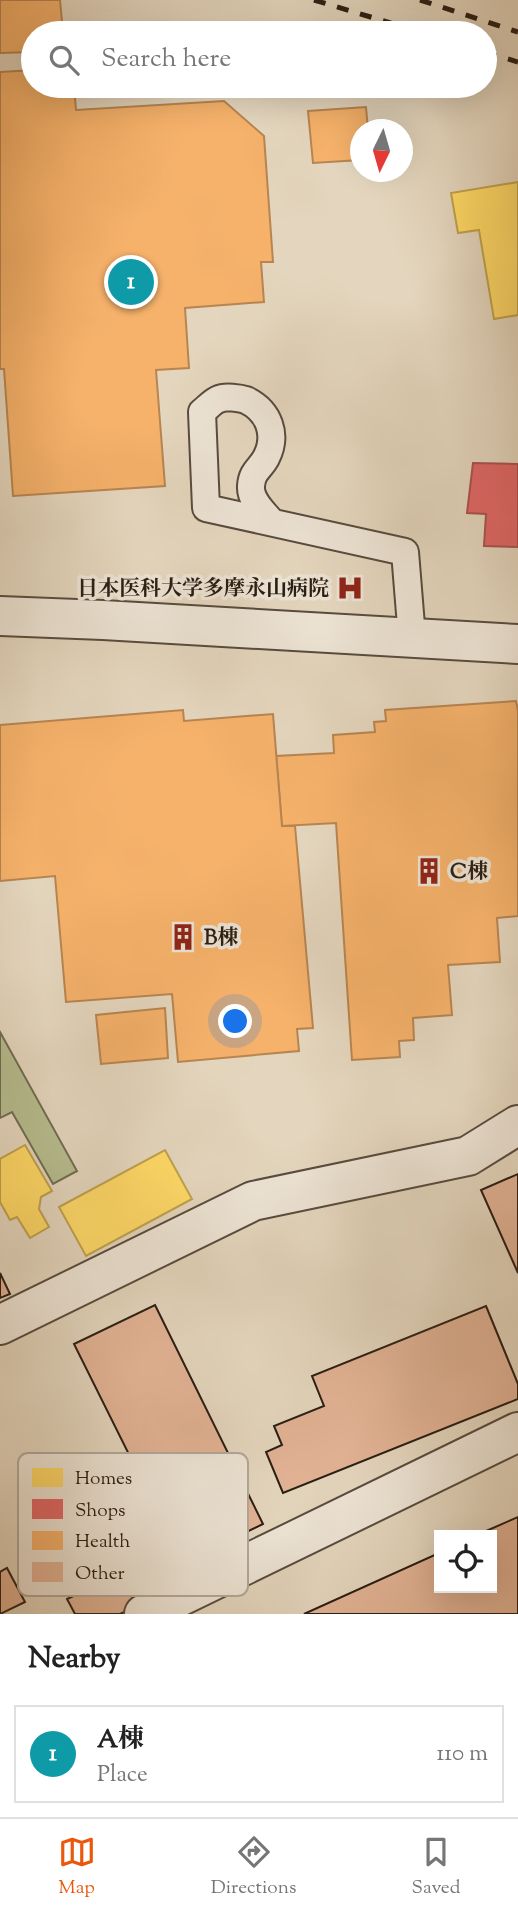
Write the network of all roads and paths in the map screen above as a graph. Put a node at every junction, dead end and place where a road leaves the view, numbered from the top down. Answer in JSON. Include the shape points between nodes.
{"nodes":[{"id":1,"x":272,"y":522,"type":"junction"},
{"id":2,"x":0,"y":616,"type":"edge"},
{"id":3,"x":412,"y":638,"type":"junction"},
{"id":4,"x":518,"y":644,"type":"edge"},
{"id":5,"x":518,"y":1125,"type":"edge"},
{"id":6,"x":0,"y":1325,"type":"edge"},
{"id":7,"x":518,"y":1432,"type":"edge"},
{"id":8,"x":248,"y":1563,"type":"edge"},
{"id":9,"x":181,"y":1596,"type":"edge"},
{"id":10,"x":144,"y":1614,"type":"edge"}],
"edges":[{"from":1,"to":1,"type":"lane","via":[[206,508],[202,412],[219,399],[242,398],[270,422],[266,458],[254,472],[250,488]]},
{"from":1,"to":3,"type":"lane","via":[[405,552]]},
{"from":2,"to":3,"type":"street"},
{"from":3,"to":4,"type":"street"},
{"from":5,"to":6,"type":"street","via":[[468,1156],[253,1201]]},
{"from":7,"to":8,"type":"street"},
{"from":9,"to":10,"type":"street"}]}
